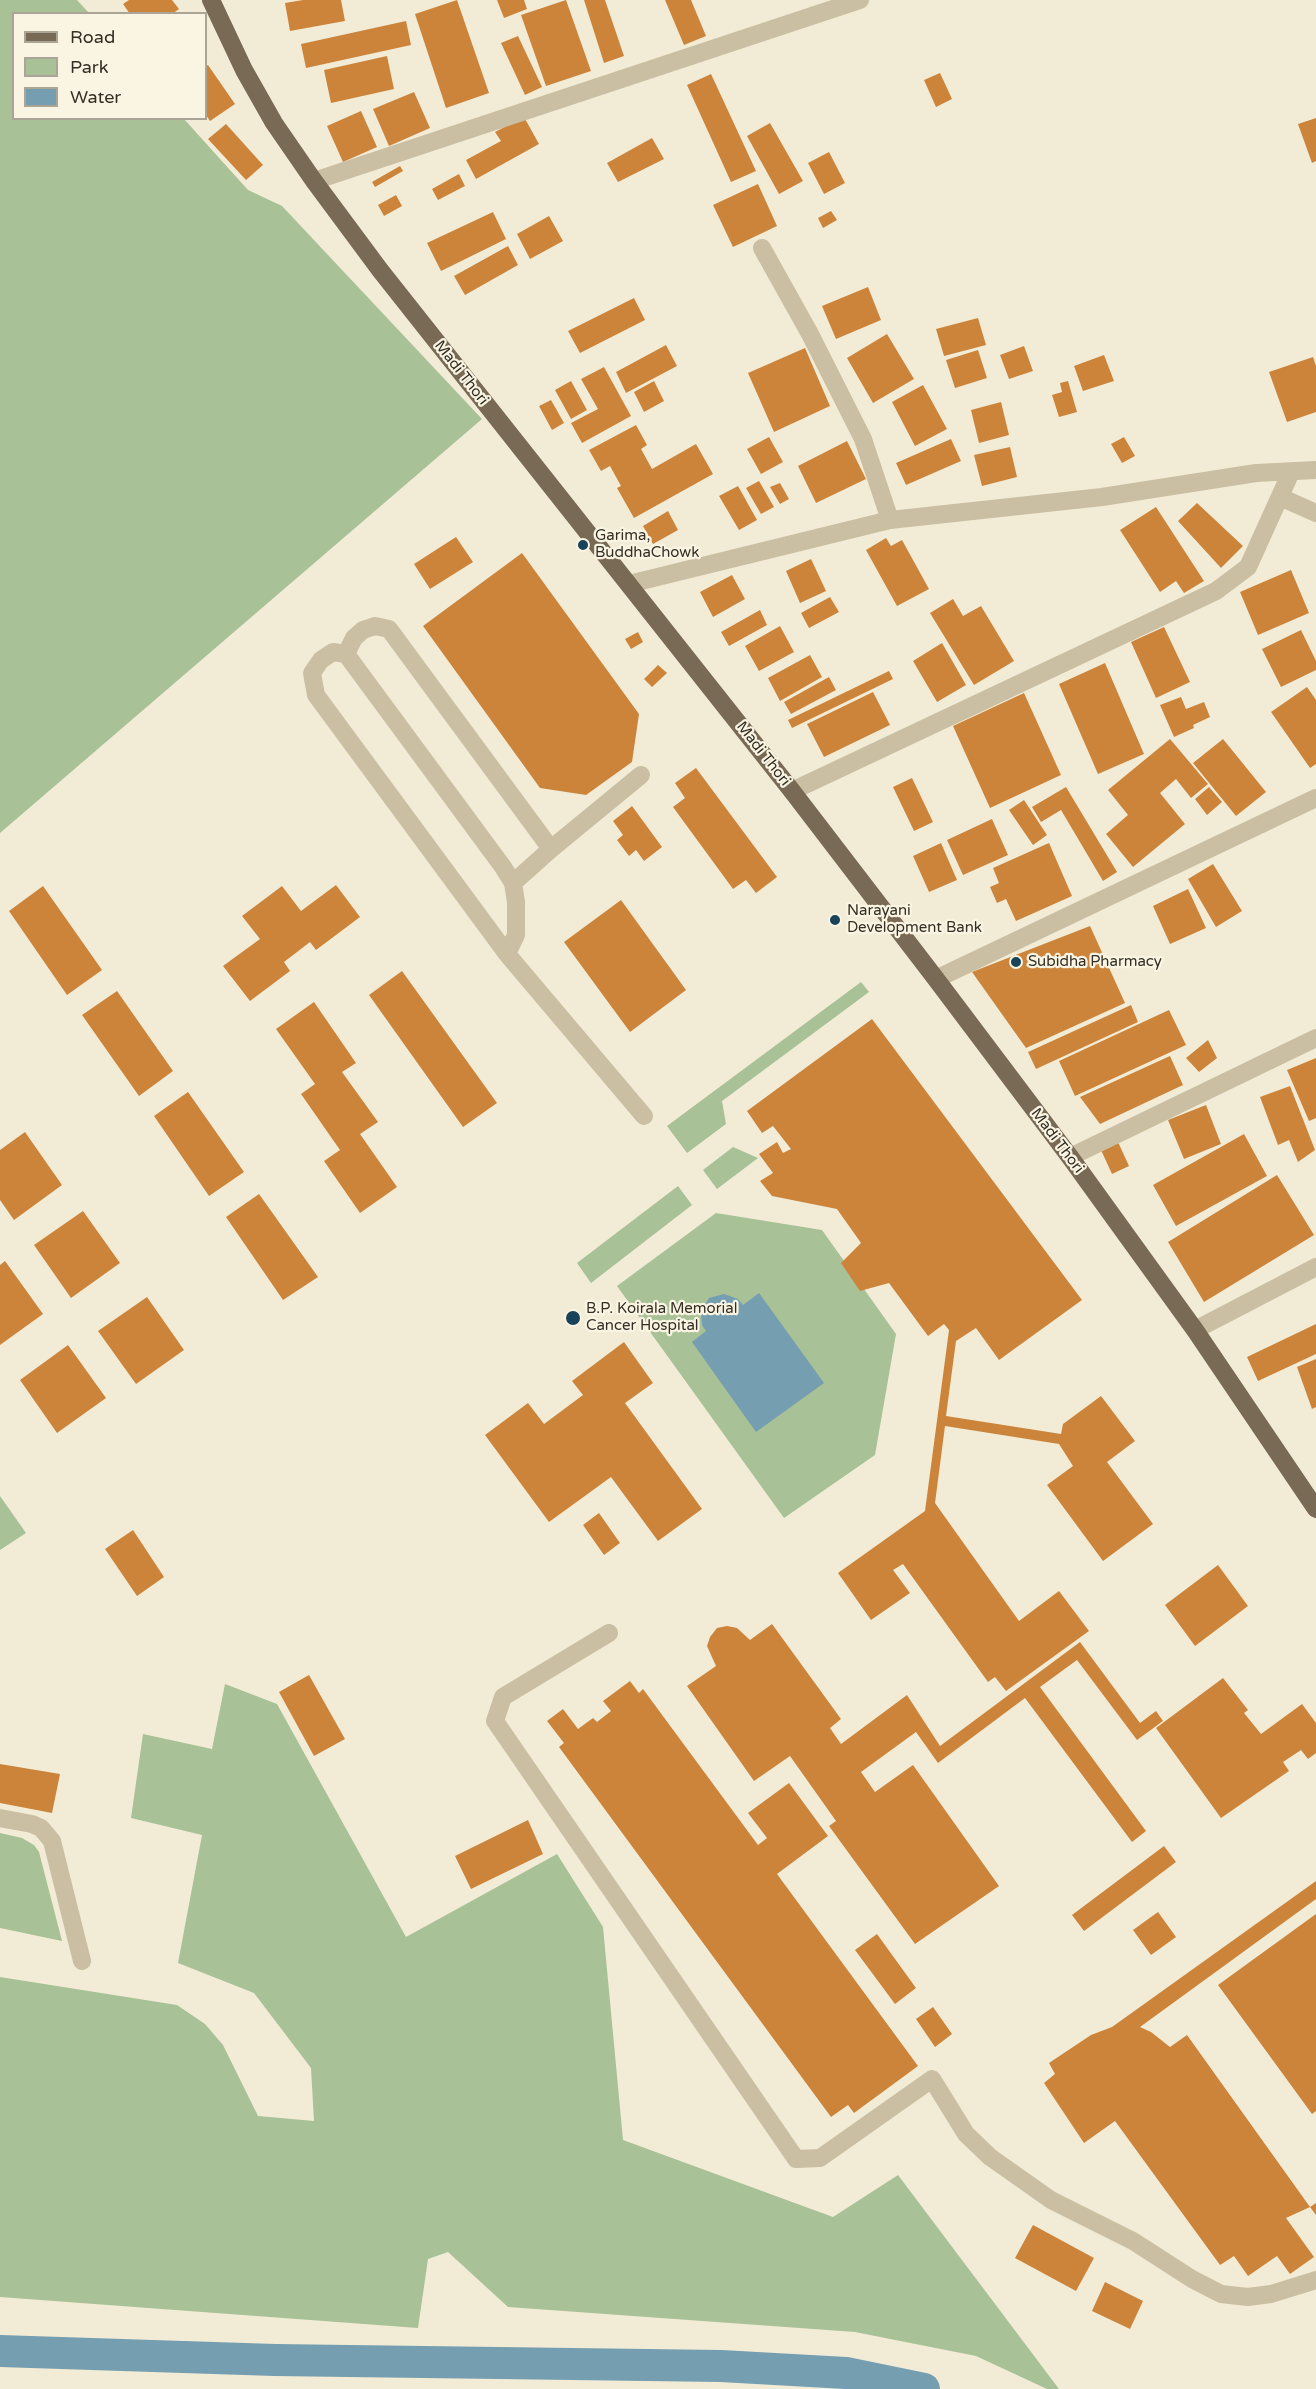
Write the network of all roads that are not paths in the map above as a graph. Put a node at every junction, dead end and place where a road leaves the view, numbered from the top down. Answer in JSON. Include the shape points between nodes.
{"nodes":[{"id":1,"x":211,"y":0,"type":"edge"},
{"id":2,"x":861,"y":0,"type":"edge"},
{"id":3,"x":314,"y":181,"type":"junction"},
{"id":4,"x":762,"y":248,"type":"dead end"},
{"id":5,"x":1316,"y":470,"type":"edge"},
{"id":6,"x":1292,"y":472,"type":"junction"},
{"id":7,"x":1280,"y":497,"type":"junction"},
{"id":8,"x":1316,"y":513,"type":"edge"},
{"id":9,"x":890,"y":520,"type":"junction"},
{"id":10,"x":629,"y":584,"type":"junction"},
{"id":11,"x":346,"y":654,"type":"junction"},
{"id":12,"x":641,"y":775,"type":"dead end"},
{"id":13,"x":792,"y":791,"type":"junction"},
{"id":14,"x":1316,"y":798,"type":"edge"},
{"id":15,"x":551,"y":849,"type":"junction"},
{"id":16,"x":513,"y":883,"type":"junction"},
{"id":17,"x":507,"y":954,"type":"junction"},
{"id":18,"x":936,"y":979,"type":"junction"},
{"id":19,"x":1316,"y":1038,"type":"edge"},
{"id":20,"x":644,"y":1116,"type":"dead end"},
{"id":21,"x":1070,"y":1157,"type":"junction"},
{"id":22,"x":1316,"y":1267,"type":"edge"},
{"id":23,"x":1195,"y":1330,"type":"junction"},
{"id":24,"x":1316,"y":1509,"type":"edge"},
{"id":25,"x":609,"y":1633,"type":"dead end"},
{"id":26,"x":0,"y":1818,"type":"edge"},
{"id":27,"x":82,"y":1960,"type":"dead end"},
{"id":28,"x":1316,"y":2280,"type":"edge"}],
"edges":[{"from":1,"to":3,"type":"main road","name":"Madi Thori","via":[[274,123]]},
{"from":2,"to":3,"type":"street"},
{"from":3,"to":10,"type":"main road","name":"Madi Thori"},
{"from":4,"to":9,"type":"street","via":[[863,439]]},
{"from":5,"to":6,"type":"street"},
{"from":6,"to":7,"type":"street"},
{"from":6,"to":9,"type":"street","via":[[1256,473],[1102,497]]},
{"from":7,"to":8,"type":"street"},
{"from":7,"to":13,"type":"street","via":[[1248,567],[1216,591]]},
{"from":9,"to":10,"type":"street"},
{"from":10,"to":13,"type":"main road","name":"Madi Thori"},
{"from":11,"to":15,"type":"street","via":[[363,630],[375,626],[389,629]]},
{"from":11,"to":16,"type":"street"},
{"from":11,"to":17,"type":"street","via":[[333,652],[321,660],[312,673],[316,695]]},
{"from":12,"to":15,"type":"street"},
{"from":13,"to":18,"type":"main road","name":"Madi Thori"},
{"from":14,"to":18,"type":"street"},
{"from":15,"to":16,"type":"street"},
{"from":16,"to":17,"type":"street","via":[[516,935]]},
{"from":17,"to":20,"type":"street"},
{"from":18,"to":21,"type":"main road","name":"Madi Thori"},
{"from":19,"to":21,"type":"street"},
{"from":21,"to":23,"type":"main road","name":"Madi Thori"},
{"from":22,"to":23,"type":"street"},
{"from":23,"to":24,"type":"main road","name":"Madi Thori"},
{"from":25,"to":28,"type":"street","via":[[503,1698],[495,1721],[796,2159],[820,2158],[932,2079],[966,2134],[990,2157],[1051,2200],[1133,2241],[1192,2279],[1221,2294],[1248,2297]]},
{"from":26,"to":27,"type":"street","via":[[32,1824],[52,1841]]}]}
